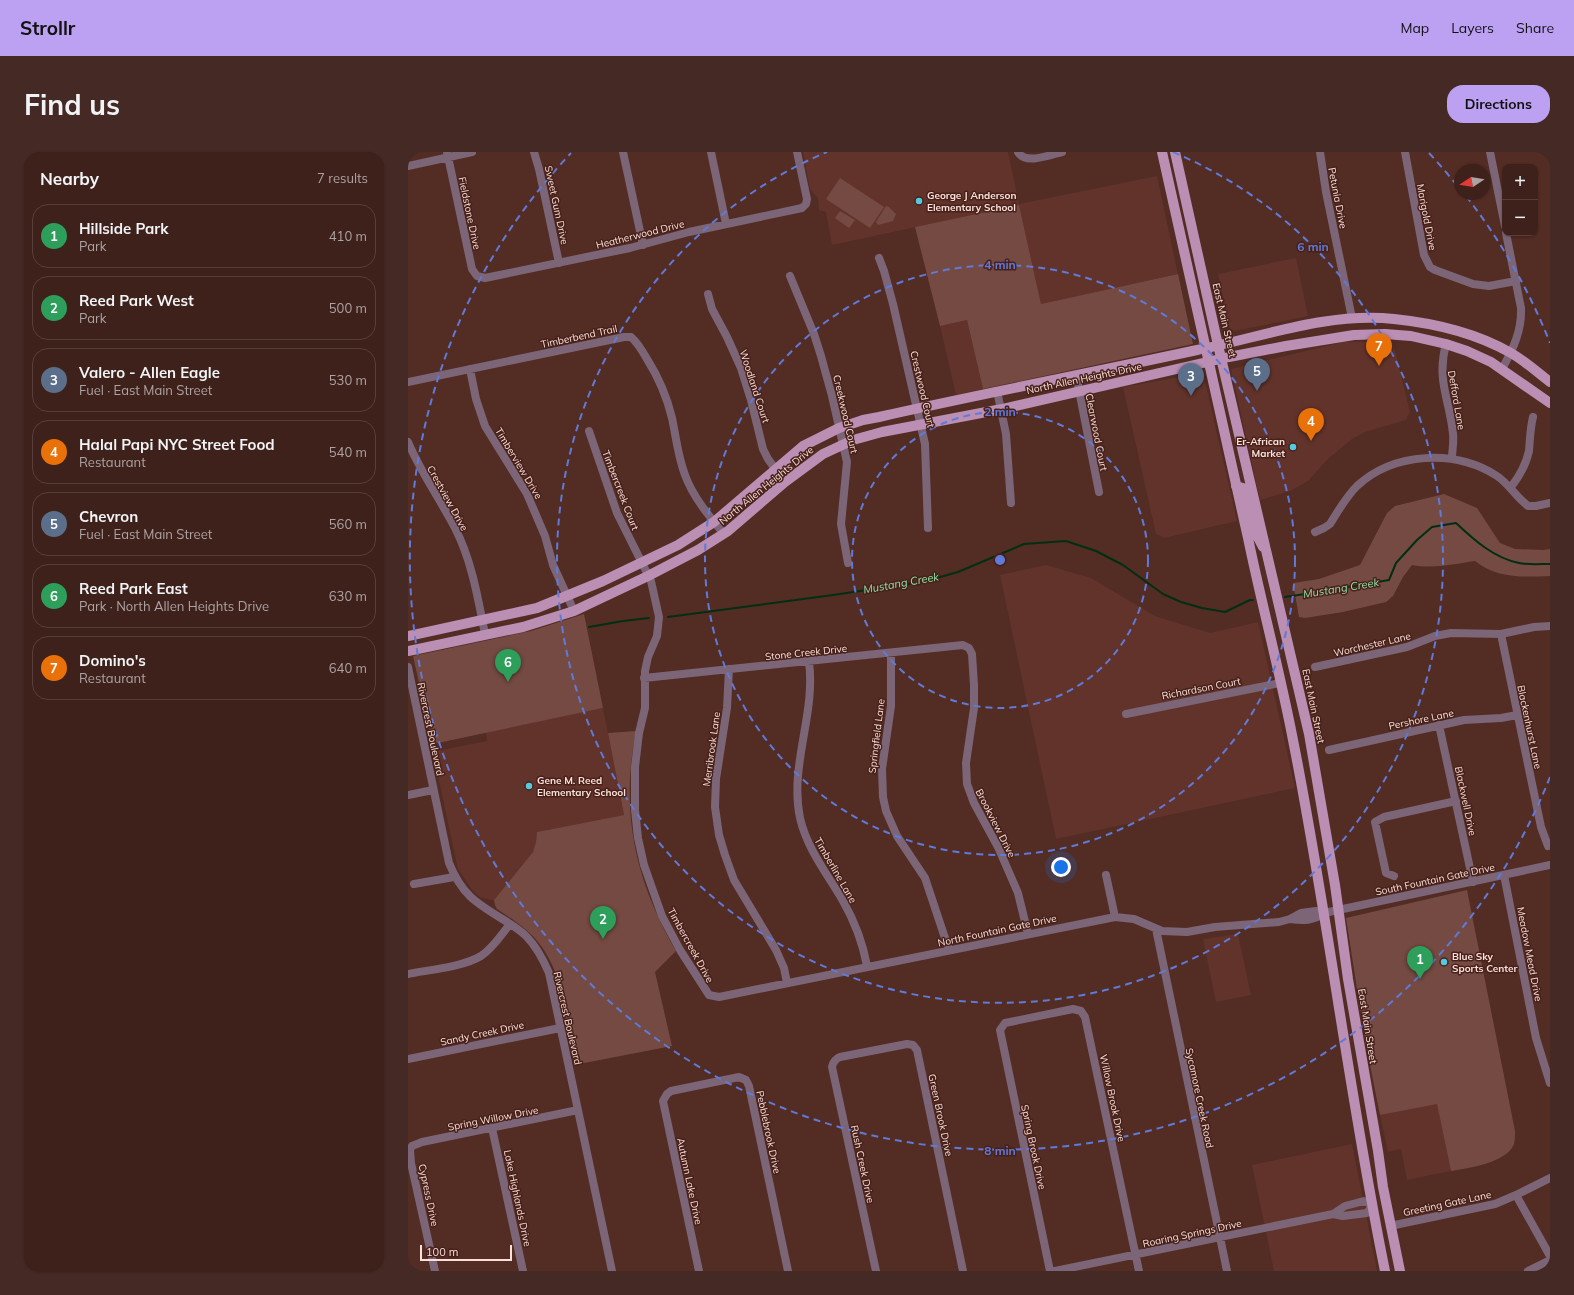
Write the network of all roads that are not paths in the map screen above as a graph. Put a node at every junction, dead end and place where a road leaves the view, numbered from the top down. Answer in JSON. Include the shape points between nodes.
{"nodes":[{"id":1,"x":472,"y":152,"type":"edge"},
{"id":2,"x":534,"y":152,"type":"edge"},
{"id":3,"x":623,"y":152,"type":"edge"},
{"id":4,"x":711,"y":152,"type":"edge"},
{"id":5,"x":797,"y":152,"type":"edge"},
{"id":6,"x":1062,"y":152,"type":"edge"},
{"id":7,"x":1162,"y":152,"type":"edge"},
{"id":8,"x":1175,"y":152,"type":"edge"},
{"id":9,"x":1320,"y":152,"type":"edge"},
{"id":10,"x":1404,"y":152,"type":"edge"},
{"id":11,"x":1490,"y":152,"type":"edge"},
{"id":12,"x":1019,"y":154,"type":"edge"},
{"id":13,"x":448,"y":155,"type":"edge"},
{"id":14,"x":408,"y":166,"type":"edge"},
{"id":15,"x":1185,"y":195,"type":"junction"},
{"id":16,"x":1172,"y":198,"type":"junction"},
{"id":17,"x":1502,"y":211,"type":"edge"},
{"id":18,"x":726,"y":224,"type":"junction"},
{"id":19,"x":1507,"y":236,"type":"edge"},
{"id":20,"x":643,"y":245,"type":"junction"},
{"id":21,"x":878,"y":258,"type":"dead end"},
{"id":22,"x":559,"y":263,"type":"junction"},
{"id":23,"x":477,"y":276,"type":"joint"},
{"id":24,"x":790,"y":276,"type":"dead end"},
{"id":25,"x":1516,"y":281,"type":"junction"},
{"id":26,"x":708,"y":294,"type":"dead end"},
{"id":27,"x":1352,"y":318,"type":"junction"},
{"id":28,"x":1354,"y":335,"type":"junction"},
{"id":29,"x":1446,"y":344,"type":"junction"},
{"id":30,"x":1218,"y":345,"type":"junction"},
{"id":31,"x":1206,"y":348,"type":"junction"},
{"id":32,"x":1511,"y":353,"type":"junction"},
{"id":33,"x":1222,"y":359,"type":"junction"},
{"id":34,"x":1209,"y":362,"type":"junction"},
{"id":35,"x":470,"y":369,"type":"junction"},
{"id":36,"x":1502,"y":369,"type":"junction"},
{"id":37,"x":1076,"y":375,"type":"junction"},
{"id":38,"x":408,"y":382,"type":"edge"},
{"id":39,"x":1550,"y":382,"type":"edge"},
{"id":40,"x":997,"y":391,"type":"junction"},
{"id":41,"x":1079,"y":391,"type":"junction"},
{"id":42,"x":1550,"y":403,"type":"edge"},
{"id":43,"x":917,"y":408,"type":"junction"},
{"id":44,"x":1002,"y":409,"type":"junction"},
{"id":45,"x":1533,"y":417,"type":"dead end"},
{"id":46,"x":921,"y":424,"type":"junction"},
{"id":47,"x":1222,"y":424,"type":"junction"},
{"id":48,"x":839,"y":428,"type":"junction"},
{"id":49,"x":589,"y":431,"type":"dead end"},
{"id":50,"x":408,"y":442,"type":"edge"},
{"id":51,"x":843,"y":444,"type":"junction"},
{"id":52,"x":1452,"y":459,"type":"junction"},
{"id":53,"x":775,"y":469,"type":"junction"},
{"id":54,"x":785,"y":482,"type":"junction"},
{"id":55,"x":1251,"y":483,"type":"junction"},
{"id":56,"x":1236,"y":486,"type":"junction"},
{"id":57,"x":1511,"y":488,"type":"junction"},
{"id":58,"x":1099,"y":492,"type":"dead end"},
{"id":59,"x":1011,"y":503,"type":"dead end"},
{"id":60,"x":1550,"y":503,"type":"edge"},
{"id":61,"x":714,"y":522,"type":"junction"},
{"id":62,"x":928,"y":528,"type":"dead end"},
{"id":63,"x":1315,"y":532,"type":"dead end"},
{"id":64,"x":724,"y":534,"type":"junction"},
{"id":65,"x":1268,"y":554,"type":"junction"},
{"id":66,"x":641,"y":562,"type":"junction"},
{"id":67,"x":848,"y":563,"type":"dead end"},
{"id":68,"x":648,"y":576,"type":"junction"},
{"id":69,"x":567,"y":596,"type":"junction"},
{"id":70,"x":574,"y":611,"type":"junction"},
{"id":71,"x":482,"y":621,"type":"junction"},
{"id":72,"x":1550,"y":626,"type":"edge"},
{"id":73,"x":485,"y":634,"type":"junction"},
{"id":74,"x":1501,"y":634,"type":"junction"},
{"id":75,"x":408,"y":636,"type":"edge"},
{"id":76,"x":969,"y":648,"type":"joint"},
{"id":77,"x":408,"y":651,"type":"edge"},
{"id":78,"x":891,"y":653,"type":"junction"},
{"id":79,"x":809,"y":662,"type":"junction"},
{"id":80,"x":408,"y":667,"type":"edge"},
{"id":81,"x":1315,"y":667,"type":"dead end"},
{"id":82,"x":729,"y":669,"type":"junction"},
{"id":83,"x":644,"y":678,"type":"junction"},
{"id":84,"x":1280,"y":683,"type":"junction"},
{"id":85,"x":412,"y":703,"type":"edge"},
{"id":86,"x":1126,"y":714,"type":"dead end"},
{"id":87,"x":1517,"y":715,"type":"junction"},
{"id":88,"x":1439,"y":725,"type":"junction"},
{"id":89,"x":1329,"y":750,"type":"dead end"},
{"id":90,"x":433,"y":790,"type":"junction"},
{"id":91,"x":408,"y":795,"type":"edge"},
{"id":92,"x":1456,"y":801,"type":"junction"},
{"id":93,"x":1548,"y":846,"type":"dead end"},
{"id":94,"x":1550,"y":865,"type":"edge"},
{"id":95,"x":1106,"y":875,"type":"dead end"},
{"id":96,"x":1504,"y":875,"type":"junction"},
{"id":97,"x":454,"y":876,"type":"junction"},
{"id":98,"x":1394,"y":876,"type":"dead end"},
{"id":99,"x":1474,"y":882,"type":"junction"},
{"id":100,"x":414,"y":884,"type":"dead end"},
{"id":101,"x":1338,"y":910,"type":"junction"},
{"id":102,"x":1324,"y":913,"type":"junction"},
{"id":103,"x":1115,"y":917,"type":"junction"},
{"id":104,"x":510,"y":924,"type":"junction"},
{"id":105,"x":1156,"y":929,"type":"junction"},
{"id":106,"x":1028,"y":934,"type":"junction"},
{"id":107,"x":949,"y":950,"type":"junction"},
{"id":108,"x":867,"y":966,"type":"junction"},
{"id":109,"x":408,"y":974,"type":"edge"},
{"id":110,"x":787,"y":983,"type":"junction"},
{"id":111,"x":709,"y":995,"type":"joint"},
{"id":112,"x":1001,"y":1027,"type":"joint"},
{"id":113,"x":560,"y":1028,"type":"junction"},
{"id":114,"x":1358,"y":1039,"type":"junction"},
{"id":115,"x":1344,"y":1042,"type":"junction"},
{"id":116,"x":408,"y":1059,"type":"edge"},
{"id":117,"x":834,"y":1061,"type":"joint"},
{"id":118,"x":1550,"y":1083,"type":"edge"},
{"id":119,"x":665,"y":1096,"type":"joint"},
{"id":120,"x":578,"y":1110,"type":"junction"},
{"id":121,"x":492,"y":1128,"type":"junction"},
{"id":122,"x":412,"y":1146,"type":"joint"},
{"id":123,"x":1550,"y":1178,"type":"edge"},
{"id":124,"x":1516,"y":1195,"type":"junction"},
{"id":125,"x":1386,"y":1202,"type":"junction"},
{"id":126,"x":1372,"y":1205,"type":"junction"},
{"id":127,"x":1333,"y":1214,"type":"junction"},
{"id":128,"x":1390,"y":1226,"type":"junction"},
{"id":129,"x":1220,"y":1238,"type":"junction"},
{"id":130,"x":1136,"y":1255,"type":"junction"},
{"id":131,"x":1550,"y":1256,"type":"edge"},
{"id":132,"x":1550,"y":1260,"type":"edge"},
{"id":133,"x":435,"y":1271,"type":"edge"},
{"id":134,"x":523,"y":1271,"type":"edge"},
{"id":135,"x":612,"y":1271,"type":"edge"},
{"id":136,"x":699,"y":1271,"type":"edge"},
{"id":137,"x":788,"y":1271,"type":"edge"},
{"id":138,"x":876,"y":1271,"type":"edge"},
{"id":139,"x":963,"y":1271,"type":"edge"},
{"id":140,"x":1050,"y":1271,"type":"edge"},
{"id":141,"x":1054,"y":1271,"type":"edge"},
{"id":142,"x":1139,"y":1271,"type":"edge"},
{"id":143,"x":1227,"y":1271,"type":"edge"},
{"id":144,"x":1385,"y":1271,"type":"edge"},
{"id":145,"x":1400,"y":1271,"type":"edge"},
{"id":146,"x":1528,"y":1271,"type":"edge"}],
"edges":[{"from":1,"to":13,"type":"street"},
{"from":2,"to":22,"type":"street","name":"Sweet Gum Drive"},
{"from":3,"to":20,"type":"street"},
{"from":4,"to":18,"type":"street"},
{"from":5,"to":18,"type":"street","name":"Heatherwood Drive","via":[[806,199],[804,206]]},
{"from":6,"to":12,"type":"street","via":[[1027,159]]},
{"from":7,"to":16,"type":"main road"},
{"from":8,"to":15,"type":"main road","name":"East Main Street"},
{"from":9,"to":27,"type":"street","name":"Petunia Drive"},
{"from":10,"to":25,"type":"street","name":"Marigold Drive","via":[[1424,255],[1430,267],[1442,274],[1473,284],[1489,286]]},
{"from":11,"to":17,"type":"street"},
{"from":13,"to":14,"type":"street"},
{"from":13,"to":23,"type":"street","name":"Fieldstone Drive","via":[[472,269]]},
{"from":15,"to":16,"type":"main road"},
{"from":15,"to":30,"type":"main road","name":"East Main Street"},
{"from":16,"to":31,"type":"main road"},
{"from":18,"to":20,"type":"street","name":"Heatherwood Drive"},
{"from":19,"to":25,"type":"street"},
{"from":20,"to":22,"type":"street","name":"Heatherwood Drive"},
{"from":21,"to":43,"type":"street","name":"Crestwood Court","via":[[893,304]]},
{"from":22,"to":23,"type":"street","name":"Heatherwood Drive","via":[[486,278]]},
{"from":24,"to":48,"type":"street","name":"Creekwood Court","via":[[814,334]]},
{"from":25,"to":32,"type":"street","via":[[1521,319],[1520,330]]},
{"from":26,"to":53,"type":"street","name":"Woodland Court","via":[[712,309],[728,337],[741,368],[763,450]]},
{"from":27,"to":28,"type":"main road"},
{"from":27,"to":30,"type":"main road","name":"North Allen Heights Drive","via":[[1309,324]]},
{"from":27,"to":32,"type":"main road","name":"North Allen Heights Drive","via":[[1393,319],[1439,326]]},
{"from":28,"to":29,"type":"main road","name":"North Allen Heights Drive","via":[[1411,336]]},
{"from":28,"to":33,"type":"main road","name":"North Allen Heights Drive"},
{"from":29,"to":36,"type":"main road","name":"North Allen Heights Drive"},
{"from":29,"to":52,"type":"street","name":"Defford Lane","via":[[1441,369],[1453,434]]},
{"from":30,"to":31,"type":"main road","name":"North Allen Heights Drive"},
{"from":30,"to":33,"type":"main road","name":"East Main Street"},
{"from":31,"to":34,"type":"main road"},
{"from":31,"to":37,"type":"main road","name":"North Allen Heights Drive"},
{"from":32,"to":36,"type":"street"},
{"from":32,"to":39,"type":"main road","name":"North Allen Heights Drive"},
{"from":33,"to":34,"type":"main road","name":"North Allen Heights Drive"},
{"from":33,"to":55,"type":"main road","name":"East Main Street"},
{"from":34,"to":41,"type":"main road","name":"North Allen Heights Drive"},
{"from":34,"to":47,"type":"main road"},
{"from":35,"to":38,"type":"street","name":"Timberbend Trail"},
{"from":35,"to":61,"type":"street","name":"Timberbend Trail","via":[[631,337],[658,377],[668,403],[685,475],[698,500]]},
{"from":35,"to":69,"type":"street","name":"Timberview Drive","via":[[485,426],[528,494],[545,536],[553,565]]},
{"from":36,"to":42,"type":"main road","name":"North Allen Heights Drive"},
{"from":37,"to":40,"type":"main road","name":"North Allen Heights Drive"},
{"from":37,"to":41,"type":"street","name":"Clearwood Court"},
{"from":40,"to":43,"type":"main road","name":"North Allen Heights Drive"},
{"from":40,"to":44,"type":"street"},
{"from":41,"to":44,"type":"main road","name":"North Allen Heights Drive"},
{"from":41,"to":58,"type":"street","name":"Clearwood Court"},
{"from":43,"to":46,"type":"street","name":"Crestwood Court"},
{"from":43,"to":48,"type":"main road","name":"North Allen Heights Drive"},
{"from":44,"to":46,"type":"main road","name":"North Allen Heights Drive"},
{"from":44,"to":59,"type":"street"},
{"from":45,"to":57,"type":"street","via":[[1527,460]]},
{"from":46,"to":51,"type":"main road","name":"North Allen Heights Drive","via":[[864,436]]},
{"from":46,"to":62,"type":"street","name":"Crestwood Court","via":[[926,453]]},
{"from":47,"to":55,"type":"main road","via":[[1231,439],[1241,478]]},
{"from":47,"to":56,"type":"main road"},
{"from":48,"to":51,"type":"street","name":"Creekwood Court"},
{"from":48,"to":53,"type":"main road","name":"North Allen Heights Drive","via":[[803,446]]},
{"from":49,"to":66,"type":"street","name":"Timbercreek Court","via":[[617,513]]},
{"from":50,"to":71,"type":"street","name":"Crestview Drive","via":[[458,536],[470,569]]},
{"from":51,"to":54,"type":"main road","name":"North Allen Heights Drive","via":[[823,454]]},
{"from":51,"to":67,"type":"street","name":"Creekwood Court","via":[[847,462],[841,524]]},
{"from":52,"to":57,"type":"street","via":[[1480,467],[1497,476]]},
{"from":52,"to":63,"type":"street","via":[[1422,458],[1399,463],[1370,476],[1356,487],[1330,524]]},
{"from":53,"to":54,"type":"street","name":"Woodland Court"},
{"from":53,"to":61,"type":"main road","name":"North Allen Heights Drive"},
{"from":54,"to":64,"type":"main road","name":"North Allen Heights Drive"},
{"from":55,"to":65,"type":"main road","name":"East Main Street"},
{"from":56,"to":65,"type":"main road","via":[[1246,492],[1255,532]]},
{"from":56,"to":84,"type":"main road"},
{"from":57,"to":60,"type":"street","via":[[1528,506]]},
{"from":61,"to":64,"type":"street","name":"Timberbend Trail"},
{"from":61,"to":66,"type":"main road","name":"North Allen Heights Drive","via":[[678,545]]},
{"from":64,"to":68,"type":"main road","name":"North Allen Heights Drive"},
{"from":65,"to":101,"type":"main road","name":"East Main Street","via":[[1311,746]]},
{"from":66,"to":68,"type":"street","name":"Timbercreek Court"},
{"from":66,"to":69,"type":"main road","name":"North Allen Heights Drive"},
{"from":68,"to":70,"type":"main road","name":"North Allen Heights Drive"},
{"from":68,"to":83,"type":"street","name":"Timbercreek Drive","via":[[656,602],[659,626]]},
{"from":69,"to":70,"type":"street","name":"Timberview Drive"},
{"from":69,"to":71,"type":"main road","name":"North Allen Heights Drive","via":[[537,608]]},
{"from":70,"to":73,"type":"main road","name":"North Allen Heights Drive","via":[[536,623]]},
{"from":71,"to":73,"type":"street","name":"Crestview Drive"},
{"from":71,"to":75,"type":"main road","name":"North Allen Heights Drive"},
{"from":72,"to":74,"type":"street","name":"Worchester Lane"},
{"from":73,"to":77,"type":"main road","name":"North Allen Heights Drive"},
{"from":74,"to":81,"type":"street","name":"Worchester Lane","via":[[1451,632],[1407,647]]},
{"from":74,"to":87,"type":"street","name":"Blackenhurst Lane"},
{"from":76,"to":78,"type":"street","name":"Stone Creek Drive","via":[[963,645]]},
{"from":76,"to":106,"type":"street","name":"Brookview Drive","via":[[972,654],[974,708],[966,763],[967,784],[1018,893]]},
{"from":78,"to":79,"type":"street","name":"Stone Creek Drive"},
{"from":78,"to":107,"type":"street","name":"Springfield Lane","via":[[891,706],[882,769],[883,797],[897,836],[925,878]]},
{"from":79,"to":82,"type":"street","name":"Stone Creek Drive"},
{"from":79,"to":108,"type":"street","name":"Timberline Lane","via":[[809,707],[798,780],[800,819],[809,845],[844,902],[859,934]]},
{"from":80,"to":85,"type":"street","name":"Rivercrest Boulevard"},
{"from":82,"to":83,"type":"street","name":"Stone Creek Drive"},
{"from":82,"to":110,"type":"street","name":"Merribrook Lane","via":[[727,708],[716,779],[719,835],[734,880],[776,950]]},
{"from":83,"to":111,"type":"street","name":"Timbercreek Drive","via":[[645,708],[635,767],[638,838],[644,865],[662,916]]},
{"from":84,"to":86,"type":"street","name":"Richardson Court"},
{"from":84,"to":102,"type":"main road","via":[[1293,738]]},
{"from":85,"to":90,"type":"street","name":"Rivercrest Boulevard"},
{"from":87,"to":88,"type":"street","name":"Pershore Lane"},
{"from":87,"to":93,"type":"street","name":"Blackenhurst Lane","via":[[1541,827]]},
{"from":88,"to":89,"type":"street","name":"Pershore Lane"},
{"from":88,"to":92,"type":"street","name":"Blackwell Drive"},
{"from":90,"to":91,"type":"street"},
{"from":90,"to":97,"type":"street","name":"Rivercrest Boulevard"},
{"from":92,"to":98,"type":"street","via":[[1384,817],[1375,822],[1386,873]]},
{"from":92,"to":99,"type":"street","name":"Blackwell Drive"},
{"from":94,"to":96,"type":"street","name":"South Fountain Gate Drive"},
{"from":95,"to":103,"type":"street"},
{"from":96,"to":99,"type":"street","name":"South Fountain Gate Drive"},
{"from":96,"to":118,"type":"street","name":"Meadow Mead Drive","via":[[1536,1038]]},
{"from":97,"to":100,"type":"street"},
{"from":97,"to":104,"type":"street","name":"Rivercrest Boulevard","via":[[475,902]]},
{"from":99,"to":101,"type":"street","name":"South Fountain Gate Drive"},
{"from":101,"to":102,"type":"street","name":"South Fountain Gate Drive"},
{"from":101,"to":114,"type":"main road","name":"East Main Street"},
{"from":102,"to":105,"type":"street","name":"North Fountain Gate Drive","via":[[1302,921],[1290,919],[1187,932]]},
{"from":102,"to":115,"type":"main road"},
{"from":103,"to":105,"type":"street","name":"North Fountain Gate Drive","via":[[1134,919]]},
{"from":103,"to":106,"type":"street","name":"North Fountain Gate Drive"},
{"from":104,"to":109,"type":"street","via":[[497,941],[480,956],[465,963]]},
{"from":104,"to":113,"type":"street","name":"Rivercrest Boulevard","via":[[526,936],[542,958],[549,973]]},
{"from":105,"to":129,"type":"street","name":"Sycamore Creek Road"},
{"from":106,"to":107,"type":"street","name":"North Fountain Gate Drive"},
{"from":107,"to":108,"type":"street","name":"North Fountain Gate Drive"},
{"from":108,"to":110,"type":"street","name":"North Fountain Gate Drive"},
{"from":110,"to":111,"type":"street","name":"North Fountain Gate Drive","via":[[715,997]]},
{"from":112,"to":130,"type":"street","name":"Willow Brook Drive","via":[[1006,1023],[1073,1009],[1084,1014]]},
{"from":112,"to":140,"type":"street","name":"Spring Brook Drive","via":[[1000,1033]]},
{"from":113,"to":116,"type":"street","name":"Sandy Creek Drive"},
{"from":113,"to":120,"type":"street","name":"Rivercrest Boulevard"},
{"from":114,"to":115,"type":"main road"},
{"from":114,"to":125,"type":"main road","name":"East Main Street"},
{"from":115,"to":126,"type":"main road"},
{"from":117,"to":138,"type":"street","name":"Rush Creek Drive","via":[[832,1067]]},
{"from":117,"to":139,"type":"street","name":"Green Brook Drive","via":[[840,1057],[907,1044],[916,1047]]},
{"from":119,"to":136,"type":"street","name":"Autumn Lake Drive","via":[[664,1104]]},
{"from":119,"to":137,"type":"street","name":"Pebblebrook Drive","via":[[671,1091],[739,1077],[748,1083]]},
{"from":120,"to":121,"type":"street","name":"Spring Willow Drive"},
{"from":120,"to":135,"type":"street","name":"Rivercrest Boulevard"},
{"from":121,"to":122,"type":"street","name":"Spring Willow Drive"},
{"from":121,"to":134,"type":"street","name":"Lake Highlands Drive"},
{"from":122,"to":133,"type":"street","name":"Cypress Drive","via":[[411,1162]]},
{"from":123,"to":124,"type":"street","name":"Greeting Gate Lane"},
{"from":124,"to":128,"type":"street","name":"Greeting Gate Lane","via":[[1480,1208]]},
{"from":124,"to":131,"type":"street"},
{"from":125,"to":126,"type":"main road"},
{"from":125,"to":128,"type":"main road","name":"East Main Street"},
{"from":126,"to":127,"type":"street","name":"Roaring Springs Drive","via":[[1364,1201],[1345,1206]]},
{"from":126,"to":127,"type":"street","name":"Roaring Springs Drive","via":[[1367,1213],[1344,1216]]},
{"from":126,"to":144,"type":"main road"},
{"from":127,"to":129,"type":"street","name":"Roaring Springs Drive"},
{"from":128,"to":145,"type":"main road","name":"East Main Street"},
{"from":129,"to":130,"type":"street","name":"Roaring Springs Drive"},
{"from":129,"to":143,"type":"street","name":"Sycamore Creek Road"},
{"from":130,"to":141,"type":"street","name":"Roaring Springs Drive"},
{"from":130,"to":142,"type":"street","name":"Willow Brook Drive"},
{"from":132,"to":146,"type":"street"}]}
